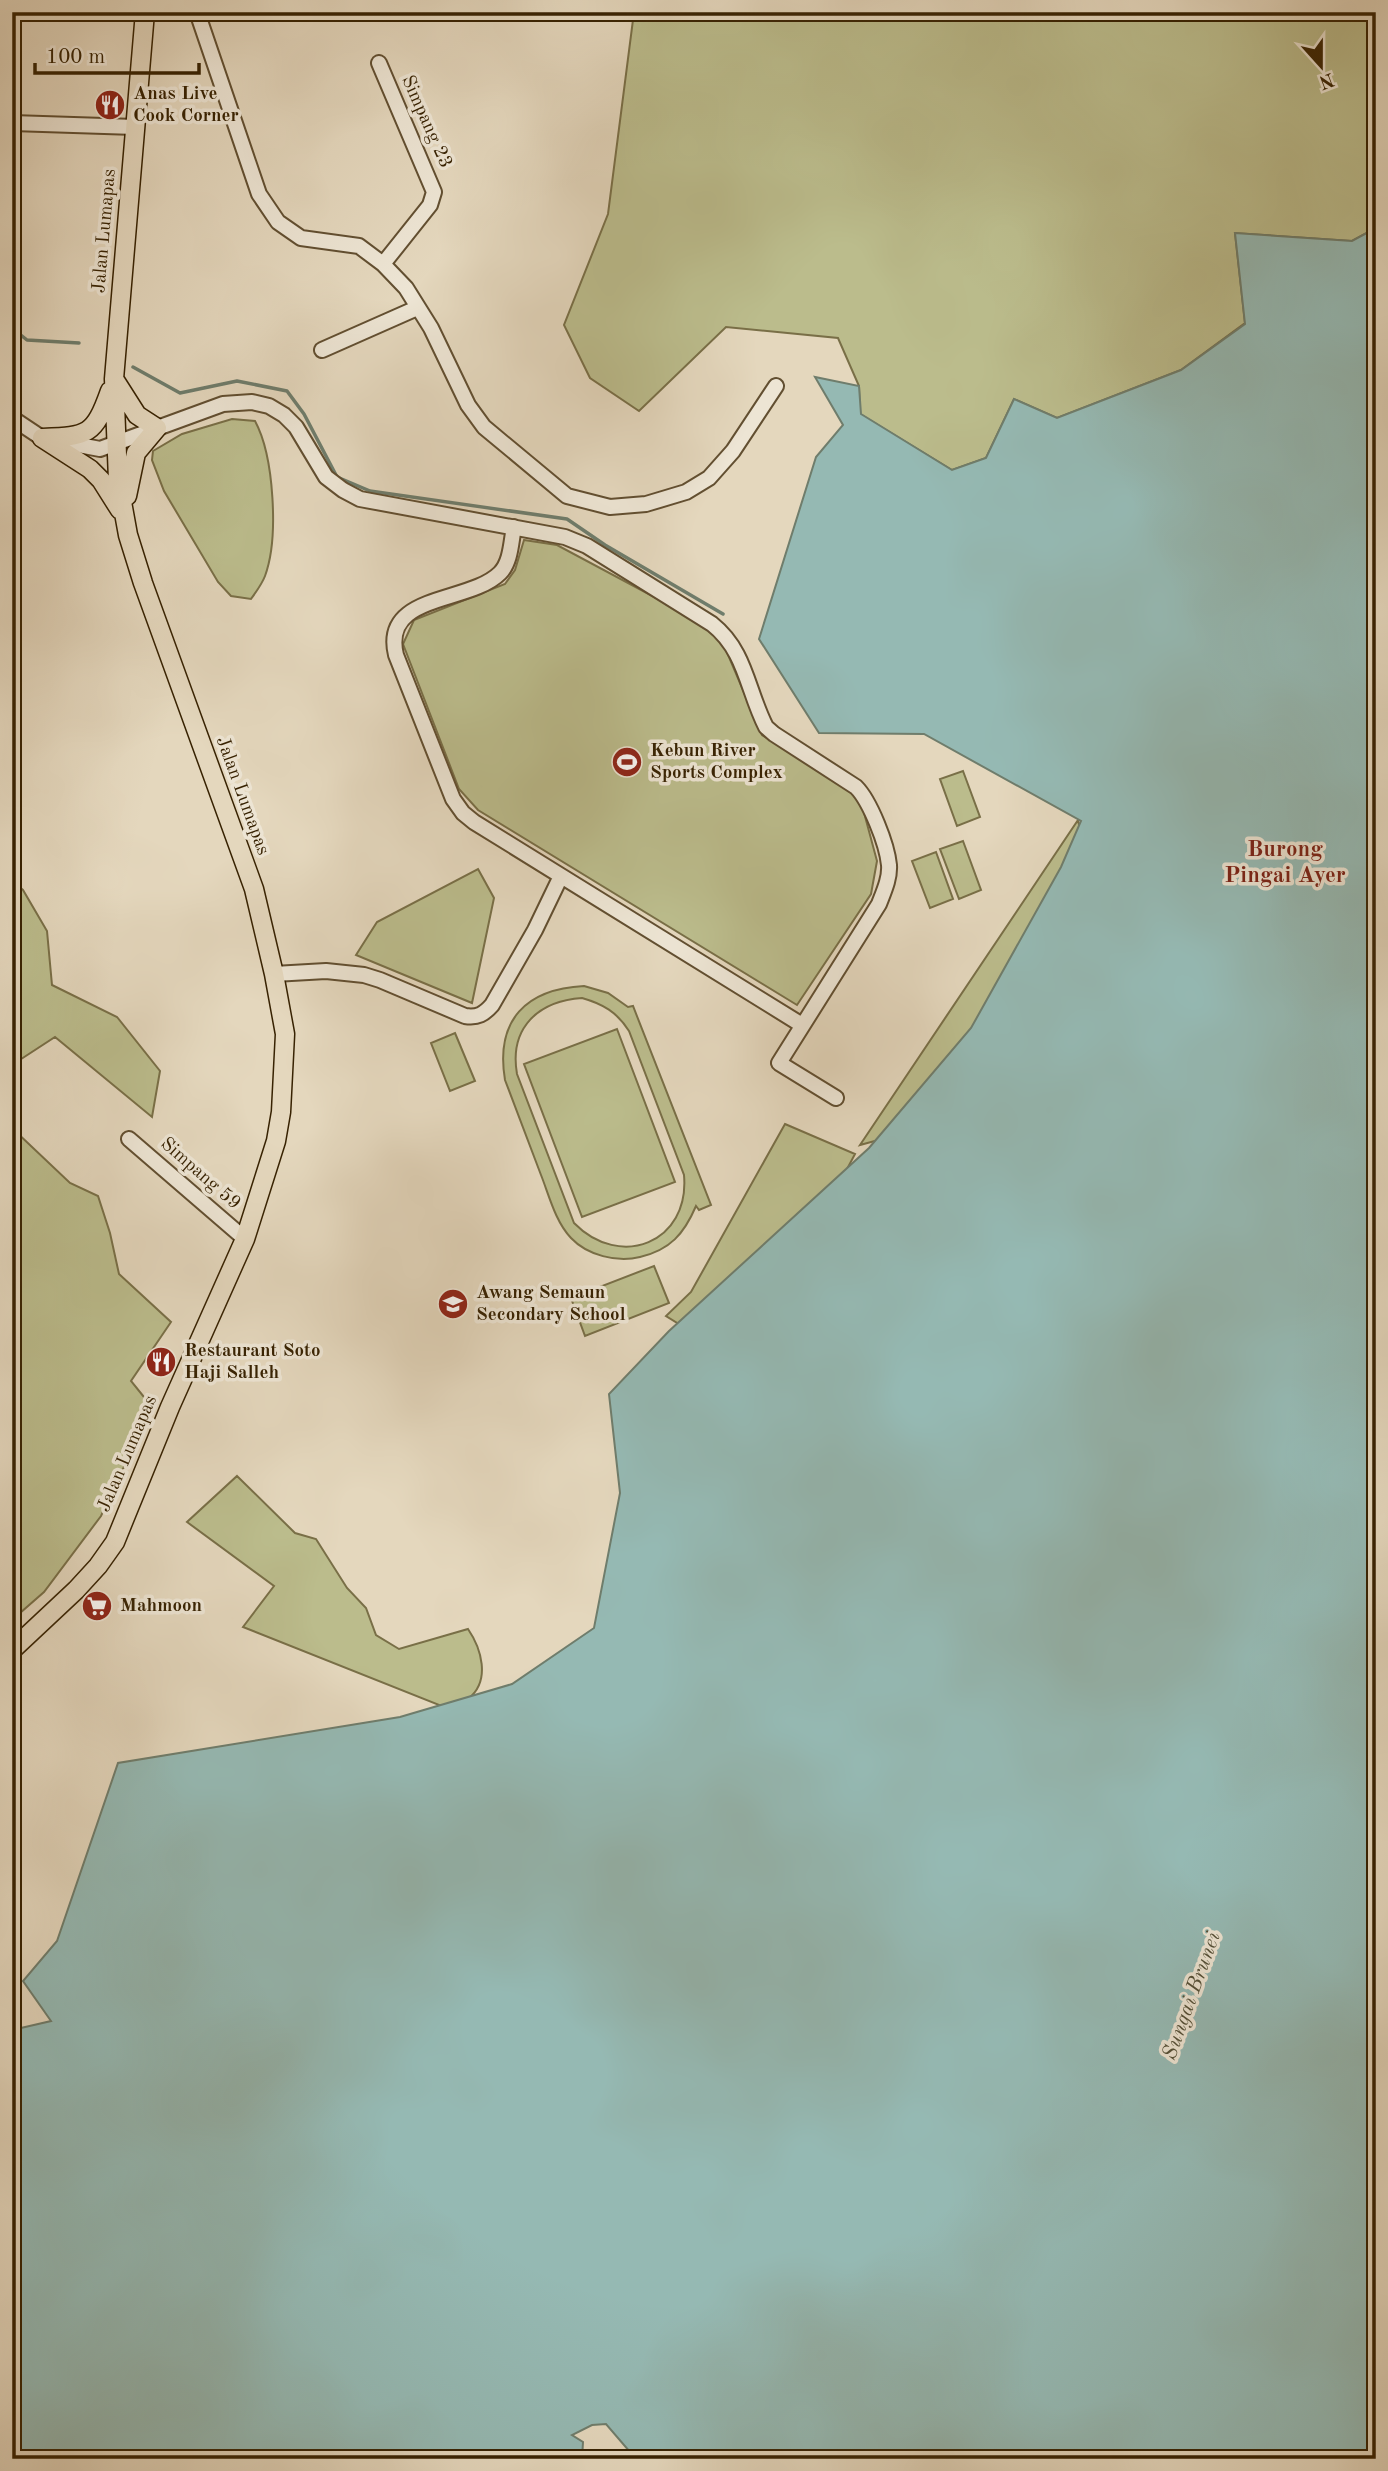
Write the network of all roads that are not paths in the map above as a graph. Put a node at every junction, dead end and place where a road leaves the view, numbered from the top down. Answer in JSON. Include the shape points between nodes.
{"nodes":[{"id":1,"x":145,"y":12,"type":"edge"},
{"id":2,"x":197,"y":12,"type":"edge"},
{"id":3,"x":379,"y":63,"type":"dead end"},
{"id":4,"x":12,"y":123,"type":"edge"},
{"id":5,"x":135,"y":127,"type":"junction"},
{"id":6,"x":383,"y":264,"type":"junction"},
{"id":7,"x":417,"y":308,"type":"junction"},
{"id":8,"x":322,"y":350,"type":"dead end"},
{"id":9,"x":114,"y":379,"type":"junction"},
{"id":10,"x":776,"y":386,"type":"dead end"},
{"id":11,"x":12,"y":418,"type":"edge"},
{"id":12,"x":157,"y":428,"type":"junction"},
{"id":13,"x":42,"y":438,"type":"junction"},
{"id":14,"x":116,"y":444,"type":"junction"},
{"id":15,"x":124,"y":515,"type":"junction"},
{"id":16,"x":514,"y":527,"type":"junction"},
{"id":17,"x":561,"y":876,"type":"junction"},
{"id":18,"x":274,"y":974,"type":"junction"},
{"id":19,"x":802,"y":1025,"type":"junction"},
{"id":20,"x":836,"y":1098,"type":"dead end"},
{"id":21,"x":130,"y":1139,"type":"dead end"},
{"id":22,"x":245,"y":1239,"type":"junction"},
{"id":23,"x":98,"y":1566,"type":"junction"},
{"id":24,"x":12,"y":1638,"type":"edge"},
{"id":25,"x":12,"y":1650,"type":"edge"}],
"edges":[{"from":1,"to":5,"type":"main road","name":"Jalan Lumapas"},
{"from":2,"to":6,"type":"street","via":[[259,194],[278,222],[301,238],[359,246]]},
{"from":3,"to":6,"type":"street","name":"Simpang 23","via":[[434,192],[430,205]]},
{"from":4,"to":5,"type":"street"},
{"from":5,"to":9,"type":"main road","name":"Jalan Lumapas"},
{"from":6,"to":7,"type":"street","via":[[406,288]]},
{"from":7,"to":8,"type":"street"},
{"from":7,"to":10,"type":"street","via":[[468,405],[485,427],[567,496],[599,505],[646,504],[686,492],[709,478],[733,451]]},
{"from":9,"to":12,"type":"main road","via":[[137,415]]},
{"from":9,"to":13,"type":"main road","via":[[101,416],[87,432]]},
{"from":9,"to":14,"type":"main road","name":"Jalan Lumapas"},
{"from":11,"to":13,"type":"street"},
{"from":12,"to":14,"type":"street"},
{"from":12,"to":15,"type":"main road","via":[[136,453]]},
{"from":12,"to":16,"type":"street","via":[[223,404],[269,406],[296,427],[326,477],[360,499]]},
{"from":13,"to":14,"type":"street","via":[[100,449]]},
{"from":13,"to":15,"type":"main road","via":[[90,469]]},
{"from":14,"to":15,"type":"main road","name":"Jalan Lumapas"},
{"from":15,"to":18,"type":"main road","name":"Jalan Lumapas","via":[[143,583],[254,888]]},
{"from":16,"to":17,"type":"street","via":[[507,561],[499,573],[405,616],[396,627],[393,642],[453,799],[463,813]]},
{"from":16,"to":19,"type":"street","via":[[587,546],[712,624],[734,647],[766,727],[864,794],[887,853],[885,890]]},
{"from":17,"to":18,"type":"street","via":[[492,1005],[475,1017],[364,975],[326,971]]},
{"from":17,"to":19,"type":"street"},
{"from":18,"to":22,"type":"main road","name":"Jalan Lumapas","via":[[285,1034],[281,1112]]},
{"from":19,"to":20,"type":"street","via":[[779,1063]]},
{"from":21,"to":22,"type":"street","name":"Simpang 59"},
{"from":22,"to":23,"type":"main road","name":"Jalan Lumapas","via":[[115,1542]]},
{"from":23,"to":24,"type":"main road","name":"Jalan Lumapas"},
{"from":23,"to":25,"type":"main road","name":"Jalan Lumapas"}]}
